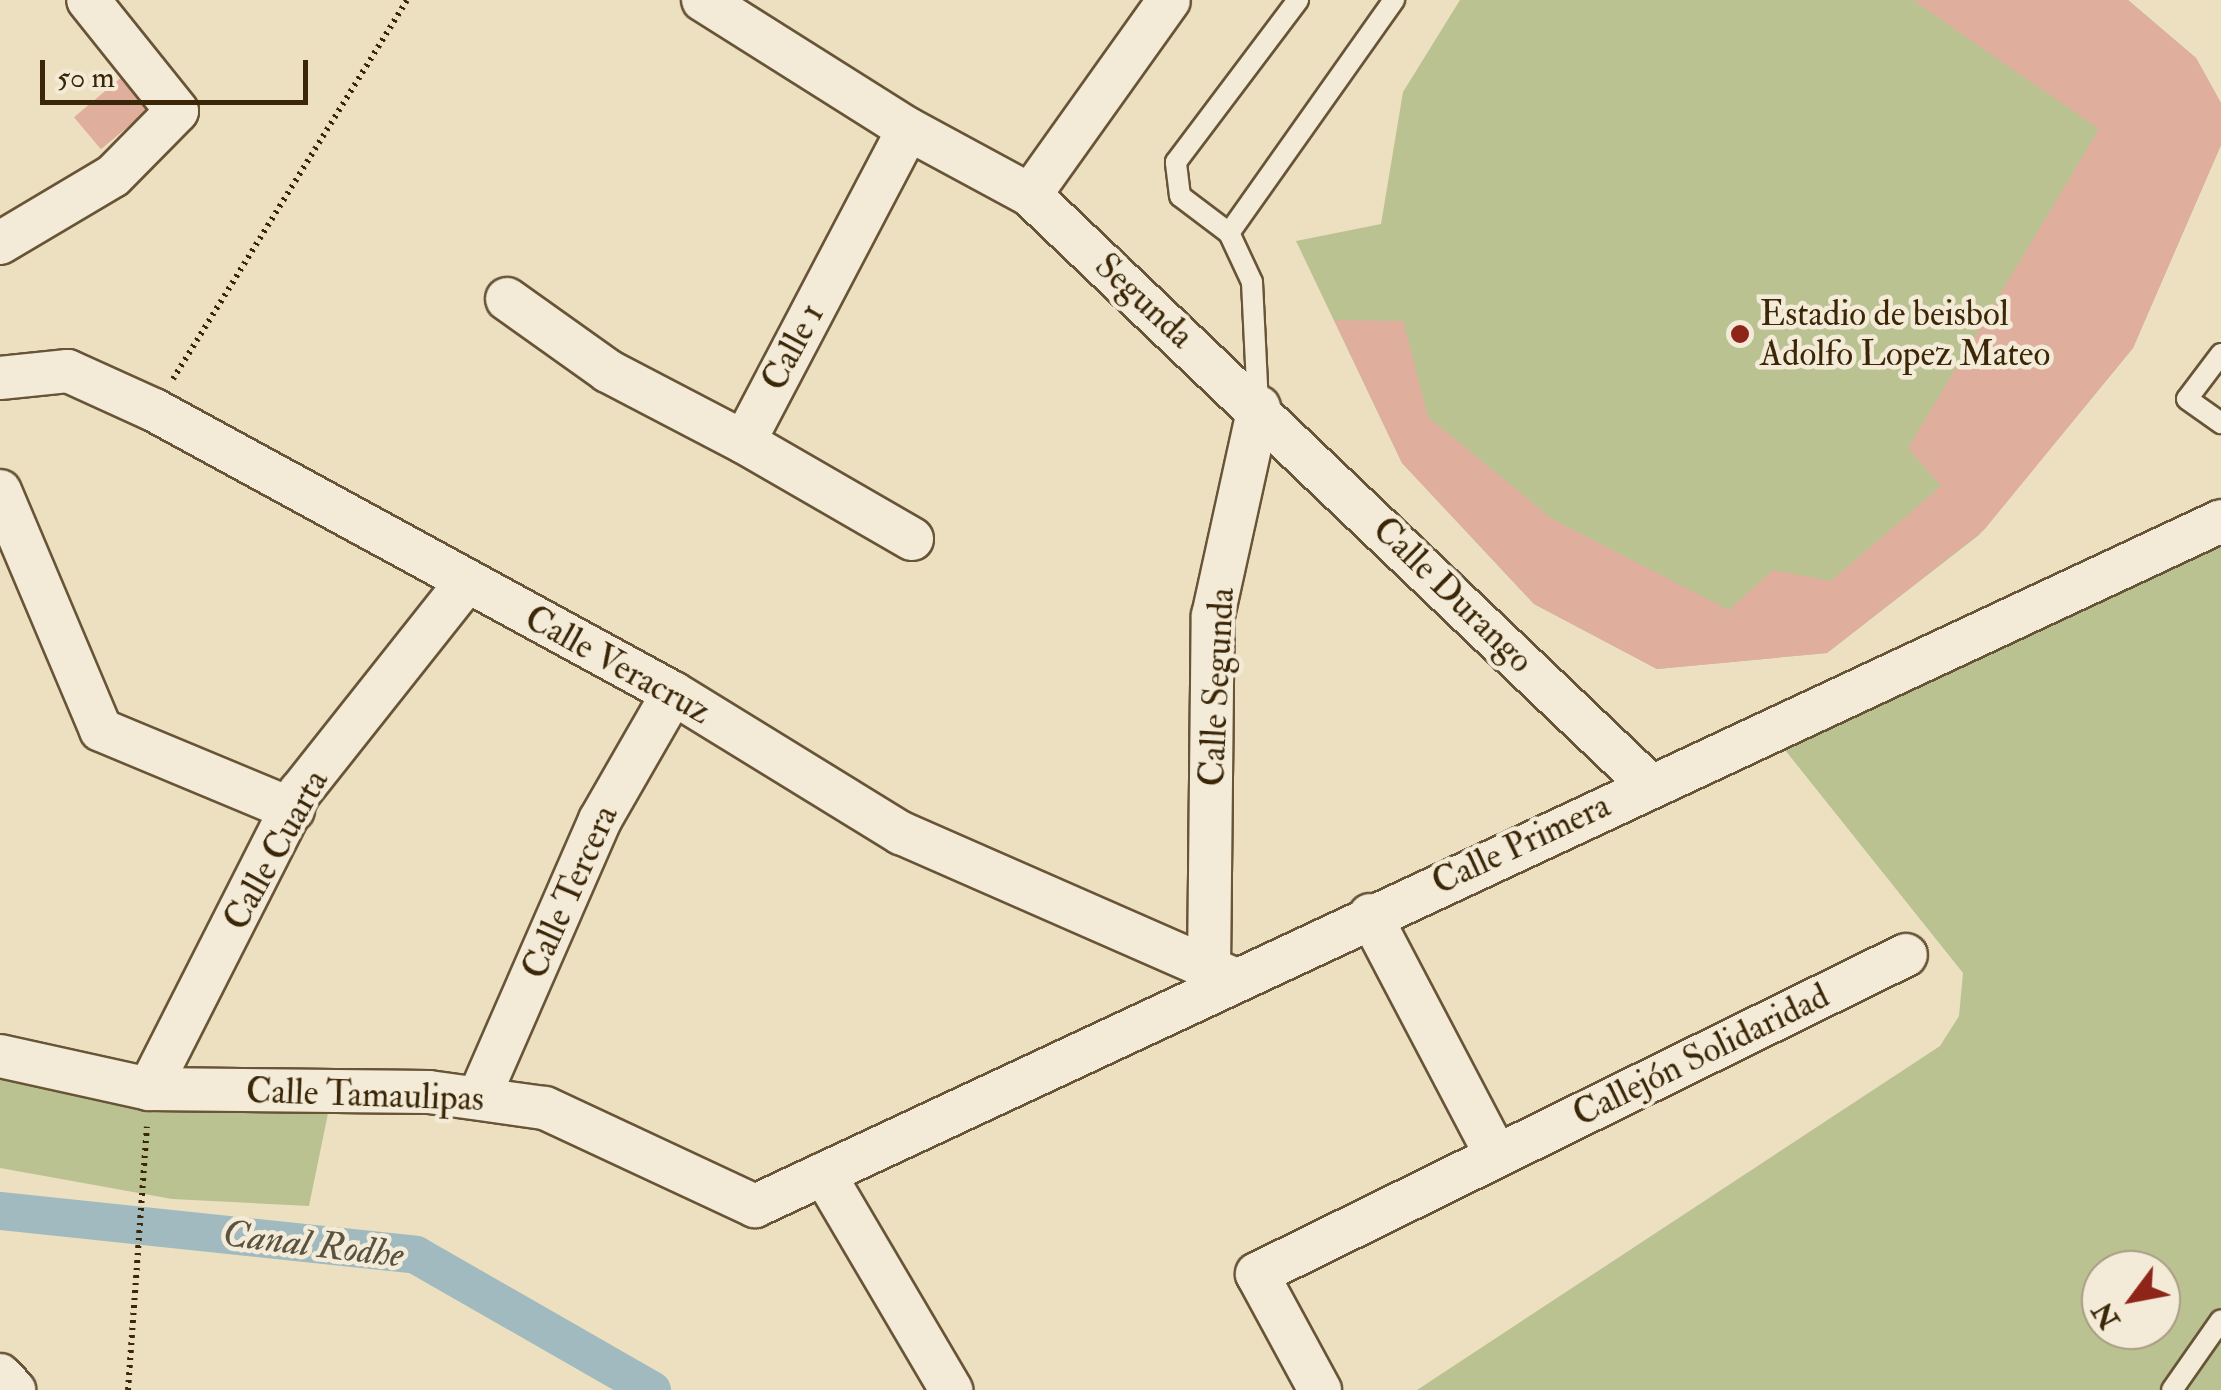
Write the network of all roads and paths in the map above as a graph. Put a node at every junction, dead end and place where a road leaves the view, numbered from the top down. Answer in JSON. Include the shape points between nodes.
{"nodes":[{"id":1,"x":88,"y":0,"type":"edge"},
{"id":2,"x":408,"y":0,"type":"edge"},
{"id":3,"x":703,"y":0,"type":"edge"},
{"id":4,"x":1169,"y":0,"type":"edge"},
{"id":5,"x":1298,"y":0,"type":"edge"},
{"id":6,"x":1394,"y":0,"type":"edge"},
{"id":7,"x":908,"y":129,"type":"junction"},
{"id":8,"x":1030,"y":194,"type":"junction"},
{"id":9,"x":1229,"y":233,"type":"junction"},
{"id":10,"x":0,"y":243,"type":"edge"},
{"id":11,"x":507,"y":299,"type":"dead end"},
{"id":12,"x":2221,"y":354,"type":"edge"},
{"id":13,"x":0,"y":378,"type":"edge"},
{"id":14,"x":1258,"y":408,"type":"junction"},
{"id":15,"x":154,"y":410,"type":"junction"},
{"id":16,"x":2221,"y":422,"type":"edge"},
{"id":17,"x":744,"y":442,"type":"junction"},
{"id":18,"x":0,"y":491,"type":"edge"},
{"id":19,"x":2221,"y":522,"type":"edge"},
{"id":20,"x":912,"y":539,"type":"dead end"},
{"id":21,"x":468,"y":581,"type":"junction"},
{"id":22,"x":673,"y":693,"type":"junction"},
{"id":23,"x":1648,"y":784,"type":"junction"},
{"id":24,"x":293,"y":810,"type":"junction"},
{"id":25,"x":1370,"y":915,"type":"junction"},
{"id":26,"x":1906,"y":955,"type":"dead end"},
{"id":27,"x":1221,"y":974,"type":"junction"},
{"id":28,"x":0,"y":1056,"type":"edge"},
{"id":29,"x":149,"y":1089,"type":"junction"},
{"id":30,"x":479,"y":1097,"type":"junction"},
{"id":31,"x":1496,"y":1155,"type":"junction"},
{"id":32,"x":824,"y":1174,"type":"junction"},
{"id":33,"x":2221,"y":1320,"type":"edge"},
{"id":34,"x":0,"y":1375,"type":"edge"},
{"id":35,"x":14,"y":1390,"type":"edge"},
{"id":36,"x":128,"y":1390,"type":"edge"},
{"id":37,"x":951,"y":1390,"type":"edge"},
{"id":38,"x":1320,"y":1390,"type":"edge"},
{"id":39,"x":2172,"y":1390,"type":"edge"}],
"edges":[{"from":1,"to":10,"type":"street","via":[[178,112],[113,176]]},
{"from":2,"to":15,"type":"path"},
{"from":3,"to":7,"type":"street"},
{"from":4,"to":8,"type":"street"},
{"from":5,"to":9,"type":"lane","via":[[1176,162],[1180,196]]},
{"from":6,"to":9,"type":"lane"},
{"from":7,"to":8,"type":"street"},
{"from":7,"to":17,"type":"street","name":"Calle 1"},
{"from":8,"to":14,"type":"street","name":"Segunda"},
{"from":9,"to":14,"type":"lane","via":[[1252,282]]},
{"from":11,"to":17,"type":"street","via":[[608,371]]},
{"from":12,"to":16,"type":"lane","via":[[2187,400]]},
{"from":13,"to":15,"type":"street","name":"Calle Veracruz","via":[[68,370]]},
{"from":14,"to":23,"type":"street","name":"Calle Durango"},
{"from":14,"to":27,"type":"street","name":"Calle Segunda","via":[[1213,616]]},
{"from":15,"to":21,"type":"street","name":"Calle Veracruz"},
{"from":17,"to":20,"type":"street"},
{"from":18,"to":24,"type":"street","via":[[100,730]]},
{"from":19,"to":23,"type":"street","name":"Calle Primera"},
{"from":21,"to":22,"type":"street","name":"Calle Veracruz"},
{"from":21,"to":24,"type":"street","name":"Calle Cuarta"},
{"from":22,"to":27,"type":"street","name":"Calle Veracruz","via":[[902,833]]},
{"from":22,"to":30,"type":"street","name":"Calle Tercera","via":[[600,820]]},
{"from":23,"to":25,"type":"street","name":"Calle Primera"},
{"from":24,"to":29,"type":"street","name":"Calle Cuarta"},
{"from":25,"to":27,"type":"street","name":"Calle Primera"},
{"from":25,"to":31,"type":"street"},
{"from":26,"to":31,"type":"street","name":"Callejón Solidaridad"},
{"from":27,"to":32,"type":"street","name":"Calle Primera"},
{"from":28,"to":29,"type":"street","name":"Calle Tamaulipas"},
{"from":29,"to":30,"type":"street","name":"Calle Tamaulipas"},
{"from":29,"to":36,"type":"path"},
{"from":30,"to":32,"type":"street","name":"Calle Tamaulipas","via":[[545,1108],[754,1206]]},
{"from":31,"to":38,"type":"street","name":"Callejón Solidaridad","via":[[1257,1274]]},
{"from":32,"to":37,"type":"street"},
{"from":33,"to":39,"type":"lane"},
{"from":34,"to":35,"type":"street"}]}
